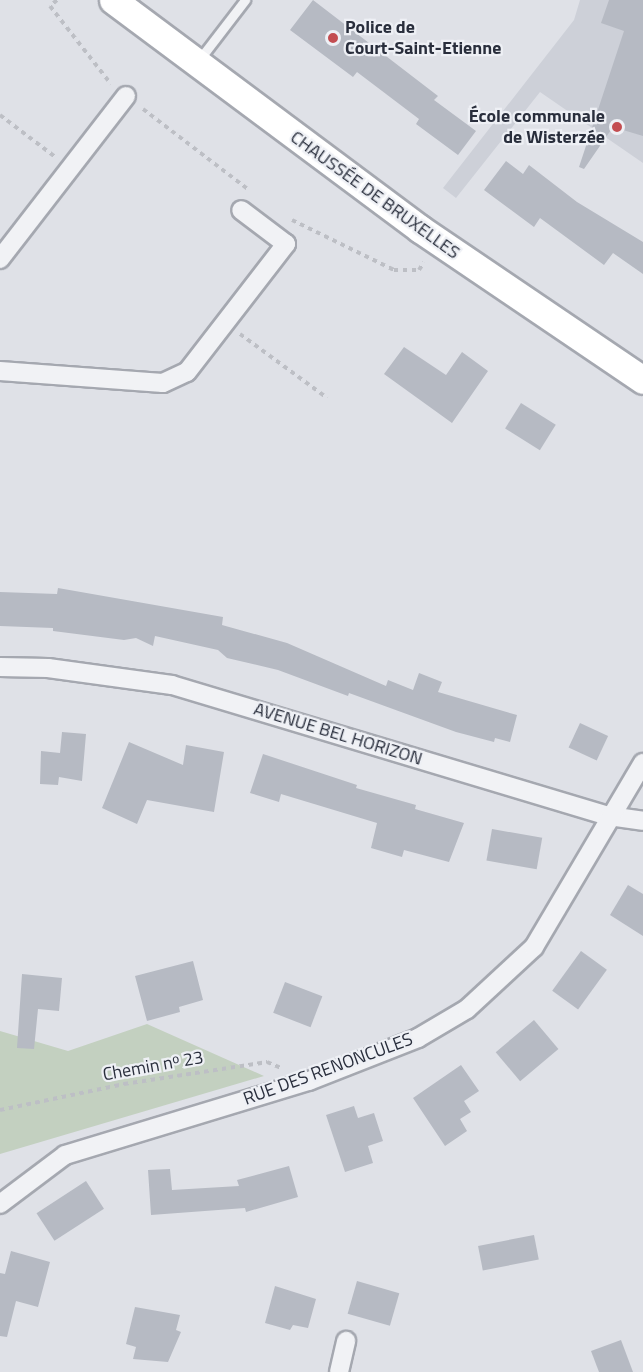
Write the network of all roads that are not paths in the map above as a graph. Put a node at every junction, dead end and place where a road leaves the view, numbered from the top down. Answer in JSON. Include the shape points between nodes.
{"nodes":[{"id":1,"x":113,"y":0,"type":"edge"},
{"id":2,"x":245,"y":0,"type":"edge"},
{"id":3,"x":197,"y":63,"type":"junction"},
{"id":4,"x":126,"y":96,"type":"road end"},
{"id":5,"x":241,"y":210,"type":"dead end"},
{"id":6,"x":0,"y":259,"type":"edge"},
{"id":7,"x":0,"y":371,"type":"edge"},
{"id":8,"x":643,"y":380,"type":"edge"},
{"id":9,"x":0,"y":667,"type":"edge"},
{"id":10,"x":643,"y":763,"type":"edge"},
{"id":11,"x":609,"y":816,"type":"junction"},
{"id":12,"x":643,"y":821,"type":"edge"},
{"id":13,"x":0,"y":1204,"type":"edge"},
{"id":14,"x":346,"y":1341,"type":"dead end"},
{"id":15,"x":339,"y":1372,"type":"edge"}],
"edges":[{"from":1,"to":3,"type":"main road","name":"CHAUSSÉE DE BRUXELLES"},
{"from":2,"to":3,"type":"lane"},
{"from":3,"to":8,"type":"main road","name":"CHAUSSÉE DE BRUXELLES","via":[[438,241]]},
{"from":4,"to":6,"type":"street"},
{"from":5,"to":7,"type":"street","via":[[286,244],[187,372],[163,383]]},
{"from":9,"to":11,"type":"street","name":"AVENUE BEL HORIZON","via":[[48,668],[172,685]]},
{"from":10,"to":11,"type":"street"},
{"from":11,"to":12,"type":"street","name":"AVENUE BEL HORIZON"},
{"from":11,"to":13,"type":"street","name":"RUE DES RENONCULES","via":[[534,947],[467,1009],[418,1038],[309,1080],[65,1155]]},
{"from":14,"to":15,"type":"street"}]}
